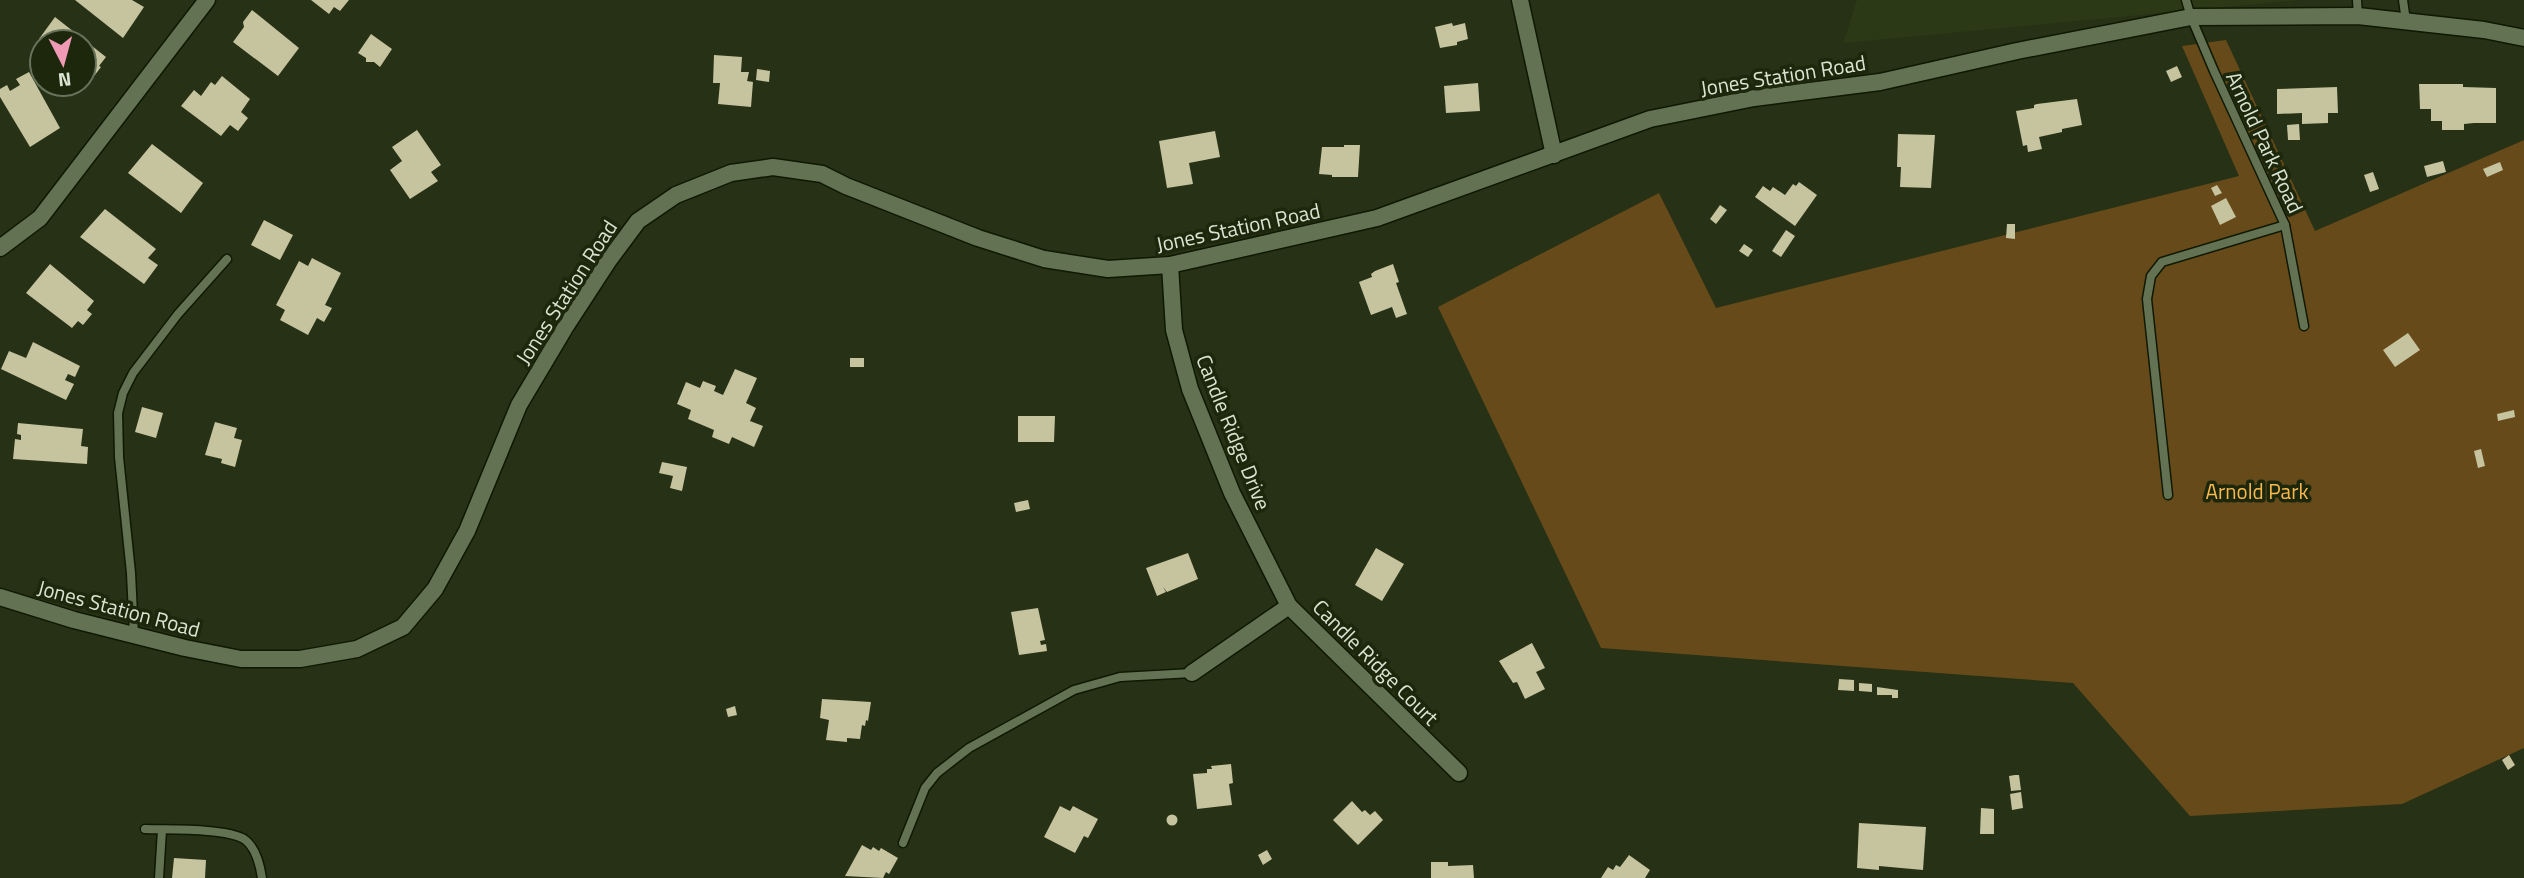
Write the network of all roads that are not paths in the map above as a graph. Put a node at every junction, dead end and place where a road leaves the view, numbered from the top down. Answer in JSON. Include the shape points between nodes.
{"nodes":[{"id":1,"x":207,"y":0,"type":"edge"},
{"id":2,"x":1520,"y":0,"type":"edge"},
{"id":3,"x":2186,"y":0,"type":"edge"},
{"id":4,"x":2403,"y":0,"type":"edge"},
{"id":5,"x":2358,"y":8,"type":"edge"},
{"id":6,"x":2191,"y":17,"type":"junction"},
{"id":7,"x":2406,"y":21,"type":"junction"},
{"id":8,"x":2524,"y":38,"type":"edge"},
{"id":9,"x":1554,"y":155,"type":"junction"},
{"id":10,"x":2285,"y":225,"type":"junction"},
{"id":11,"x":0,"y":248,"type":"edge"},
{"id":12,"x":227,"y":259,"type":"dead end"},
{"id":13,"x":1170,"y":265,"type":"junction"},
{"id":14,"x":2304,"y":326,"type":"dead end"},
{"id":15,"x":2168,"y":495,"type":"dead end"},
{"id":16,"x":0,"y":597,"type":"edge"},
{"id":17,"x":1289,"y":606,"type":"junction"},
{"id":18,"x":134,"y":635,"type":"junction"},
{"id":19,"x":1192,"y":673,"type":"joint"},
{"id":20,"x":1459,"y":773,"type":"dead end"},
{"id":21,"x":145,"y":829,"type":"dead end"},
{"id":22,"x":162,"y":830,"type":"junction"},
{"id":23,"x":903,"y":843,"type":"dead end"},
{"id":24,"x":159,"y":878,"type":"edge"},
{"id":25,"x":262,"y":878,"type":"edge"}],
"edges":[{"from":1,"to":11,"type":"street","via":[[40,218]]},
{"from":2,"to":9,"type":"street"},
{"from":3,"to":6,"type":"lane","name":"Arnold Park Road"},
{"from":4,"to":7,"type":"lane"},
{"from":5,"to":6,"type":"street","name":"Jones Station Road"},
{"from":5,"to":7,"type":"street","name":"Jones Station Road"},
{"from":6,"to":9,"type":"street","name":"Jones Station Road","via":[[1880,82],[1754,98],[1650,119]]},
{"from":6,"to":10,"type":"lane","name":"Arnold Park Road"},
{"from":7,"to":8,"type":"street","name":"Jones Station Road"},
{"from":9,"to":13,"type":"street","name":"Jones Station Road","via":[[1377,218]]},
{"from":10,"to":14,"type":"lane","name":"Arnold Park Road"},
{"from":10,"to":15,"type":"lane","via":[[2162,262],[2151,276],[2147,299]]},
{"from":12,"to":18,"type":"lane","via":[[177,314],[133,373],[118,413]]},
{"from":13,"to":17,"type":"street","name":"Candle Ridge Drive","via":[[1174,330],[1190,388],[1232,493]]},
{"from":13,"to":18,"type":"street","name":"Jones Station Road","via":[[1108,270],[1044,259],[978,238],[822,174],[773,167],[731,173],[676,195],[638,221],[519,405],[467,531],[435,589],[403,627],[357,649],[300,659],[241,659]]},
{"from":16,"to":18,"type":"street","name":"Jones Station Road"},
{"from":17,"to":19,"type":"street","name":"Candle Ridge Court"},
{"from":17,"to":20,"type":"street","name":"Candle Ridge Court"},
{"from":19,"to":23,"type":"lane","via":[[1120,677],[1074,690],[970,748],[925,788]]},
{"from":21,"to":22,"type":"lane"},
{"from":22,"to":24,"type":"lane"},
{"from":22,"to":25,"type":"lane","via":[[244,839],[259,860]]}]}
